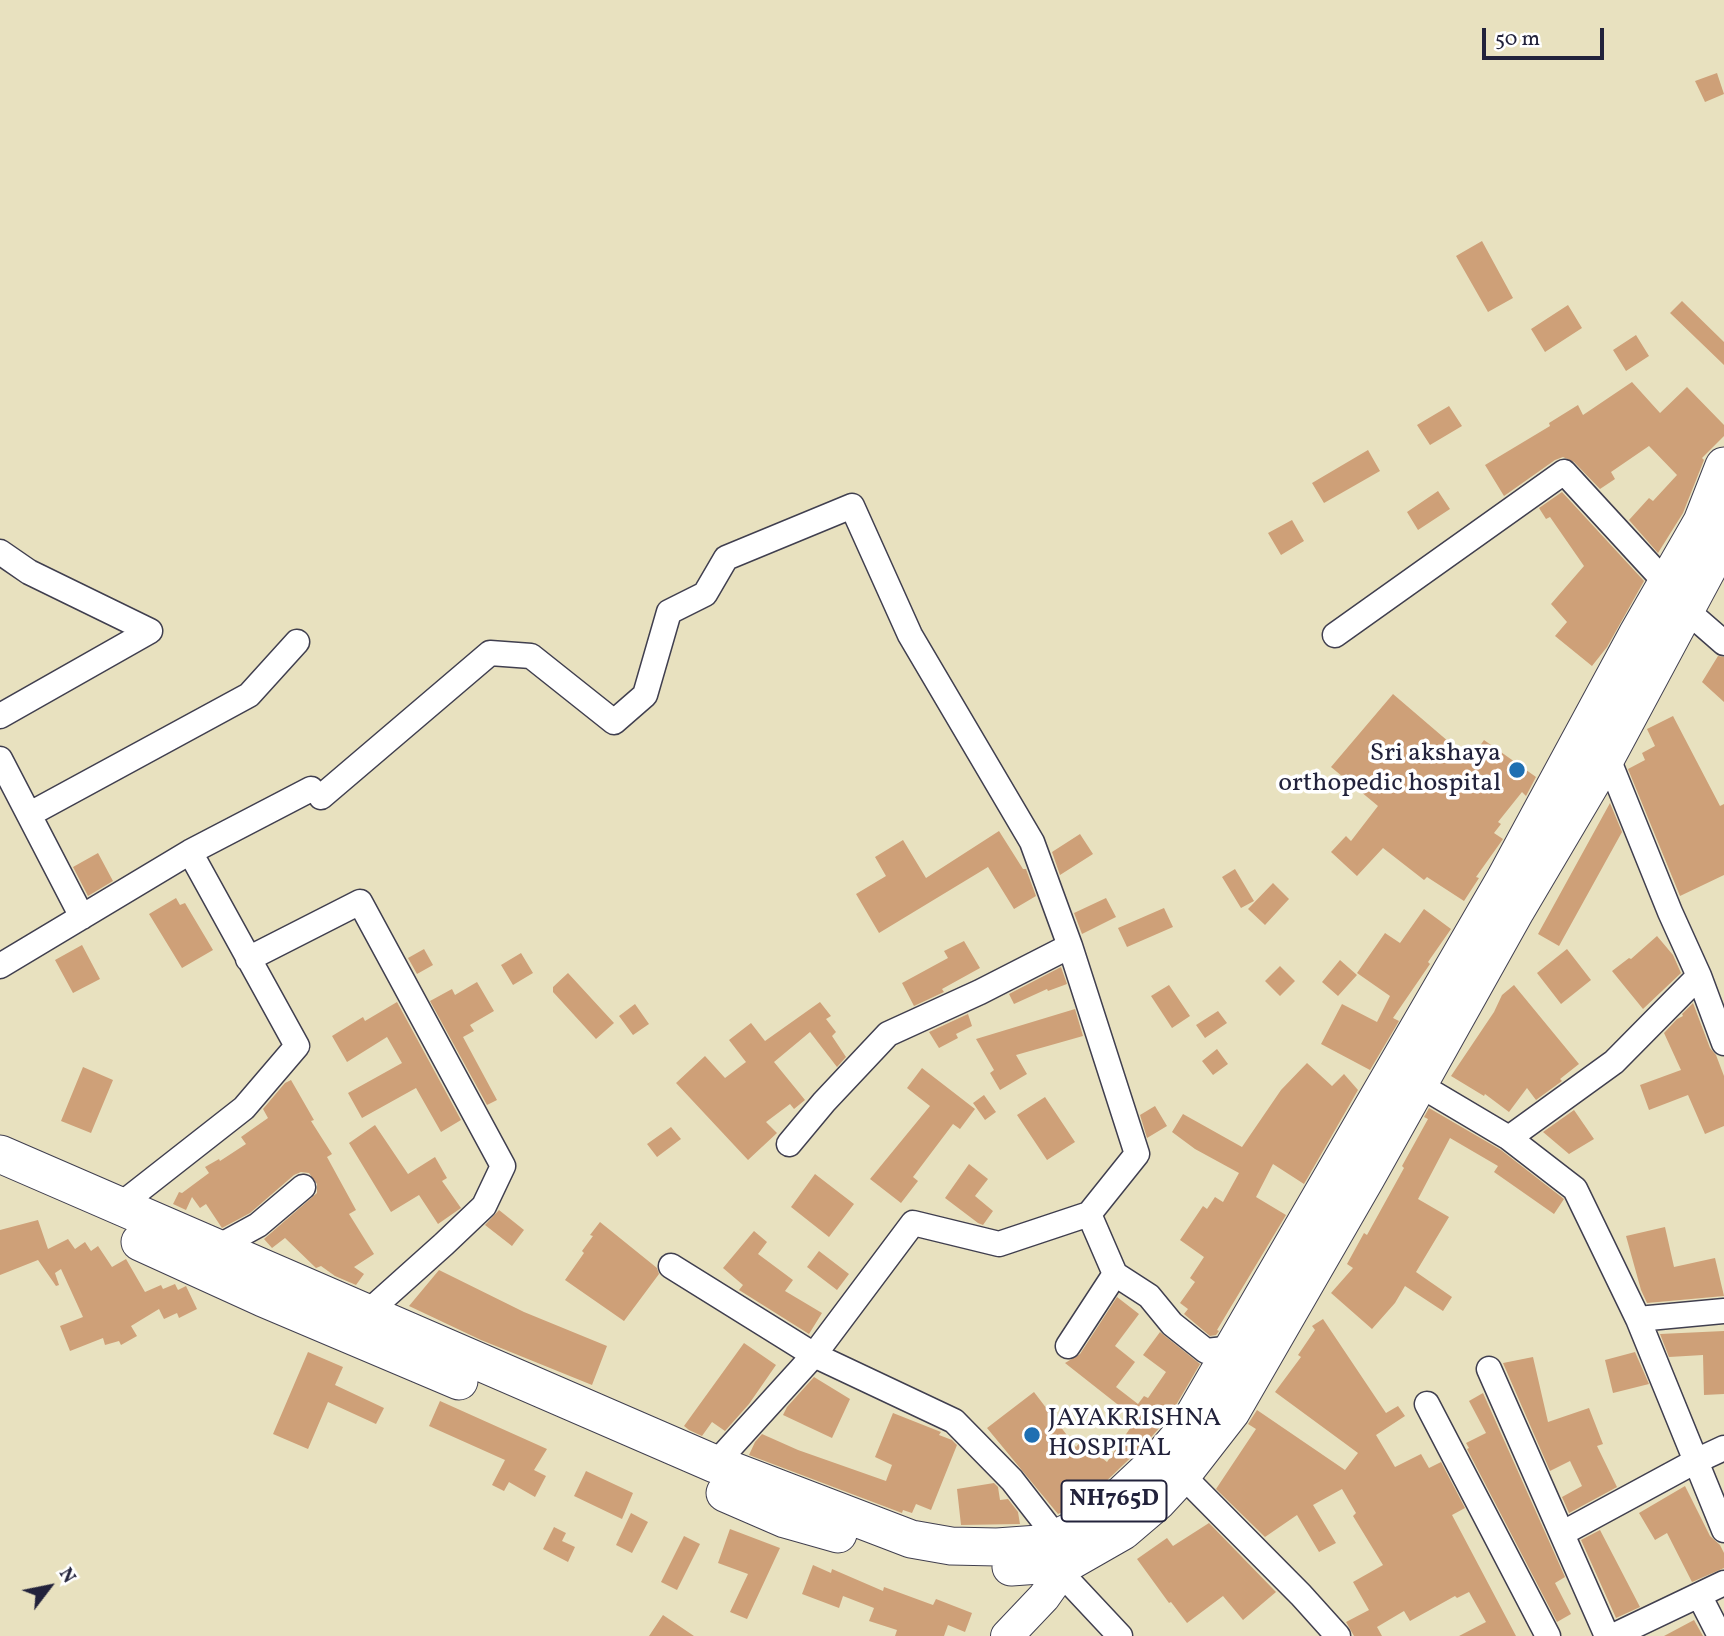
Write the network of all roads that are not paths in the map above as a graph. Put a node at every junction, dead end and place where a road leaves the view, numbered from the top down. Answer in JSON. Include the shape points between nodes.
{"nodes":[{"id":1,"x":1724,"y":467,"type":"edge"},
{"id":2,"x":1724,"y":530,"type":"edge"},
{"id":3,"x":0,"y":552,"type":"edge"},
{"id":4,"x":1676,"y":596,"type":"junction"},
{"id":5,"x":1335,"y":635,"type":"dead end"},
{"id":6,"x":297,"y":642,"type":"dead end"},
{"id":7,"x":1724,"y":643,"type":"edge"},
{"id":8,"x":1615,"y":707,"type":"junction"},
{"id":9,"x":0,"y":716,"type":"edge"},
{"id":10,"x":1608,"y":756,"type":"junction"},
{"id":11,"x":0,"y":759,"type":"edge"},
{"id":12,"x":30,"y":814,"type":"junction"},
{"id":13,"x":190,"y":852,"type":"junction"},
{"id":14,"x":82,"y":917,"type":"junction"},
{"id":15,"x":1070,"y":946,"type":"junction"},
{"id":16,"x":248,"y":959,"type":"junction"},
{"id":17,"x":0,"y":966,"type":"edge"},
{"id":18,"x":1699,"y":976,"type":"junction"},
{"id":19,"x":1724,"y":1043,"type":"edge"},
{"id":20,"x":1418,"y":1084,"type":"junction"},
{"id":21,"x":1509,"y":1138,"type":"junction"},
{"id":22,"x":789,"y":1144,"type":"dead end"},
{"id":23,"x":0,"y":1154,"type":"edge"},
{"id":24,"x":0,"y":1180,"type":"edge"},
{"id":25,"x":303,"y":1187,"type":"dead end"},
{"id":26,"x":119,"y":1206,"type":"junction"},
{"id":27,"x":1089,"y":1214,"type":"junction"},
{"id":28,"x":154,"y":1235,"type":"junction"},
{"id":29,"x":216,"y":1248,"type":"junction"},
{"id":30,"x":671,"y":1266,"type":"dead end"},
{"id":31,"x":1115,"y":1274,"type":"junction"},
{"id":32,"x":1724,"y":1311,"type":"edge"},
{"id":33,"x":366,"y":1313,"type":"junction"},
{"id":34,"x":1638,"y":1319,"type":"junction"},
{"id":35,"x":1068,"y":1346,"type":"dead end"},
{"id":36,"x":1234,"y":1348,"type":"junction"},
{"id":37,"x":814,"y":1355,"type":"junction"},
{"id":38,"x":1489,"y":1368,"type":"dead end"},
{"id":39,"x":1427,"y":1404,"type":"dead end"},
{"id":40,"x":1724,"y":1448,"type":"edge"},
{"id":41,"x":1696,"y":1461,"type":"junction"},
{"id":42,"x":715,"y":1464,"type":"junction"},
{"id":43,"x":1182,"y":1475,"type":"junction"},
{"id":44,"x":1724,"y":1530,"type":"edge"},
{"id":45,"x":1563,"y":1534,"type":"junction"},
{"id":46,"x":1064,"y":1551,"type":"junction"},
{"id":47,"x":1724,"y":1583,"type":"edge"},
{"id":48,"x":1699,"y":1595,"type":"junction"},
{"id":49,"x":1007,"y":1636,"type":"edge"},
{"id":50,"x":1120,"y":1636,"type":"edge"},
{"id":51,"x":1338,"y":1636,"type":"edge"},
{"id":52,"x":1548,"y":1636,"type":"edge"},
{"id":53,"x":1607,"y":1636,"type":"edge"},
{"id":54,"x":1613,"y":1636,"type":"edge"},
{"id":55,"x":1720,"y":1636,"type":"edge"}],
"edges":[{"from":1,"to":4,"type":"highway","number":"NH765D"},
{"from":2,"to":4,"type":"highway","number":"NH765D","via":[[1709,566]]},
{"from":3,"to":9,"type":"street","via":[[29,572],[150,631]]},
{"from":4,"to":5,"type":"street","via":[[1564,472]]},
{"from":4,"to":7,"type":"street"},
{"from":4,"to":8,"type":"highway","number":"NH765D"},
{"from":6,"to":12,"type":"street","via":[[249,695]]},
{"from":8,"to":10,"type":"highway","number":"NH765D"},
{"from":8,"to":36,"type":"highway","number":"NH765D","via":[[1499,889]]},
{"from":10,"to":18,"type":"street"},
{"from":10,"to":20,"type":"highway","number":"NH765D"},
{"from":11,"to":12,"type":"street"},
{"from":12,"to":14,"type":"street"},
{"from":13,"to":14,"type":"street"},
{"from":13,"to":15,"type":"street","via":[[316,793],[490,653],[531,656],[614,722],[645,695],[669,612],[705,594],[726,558],[852,506],[910,635],[1032,842]]},
{"from":13,"to":16,"type":"street"},
{"from":14,"to":17,"type":"street"},
{"from":15,"to":22,"type":"street","via":[[888,1034]]},
{"from":15,"to":27,"type":"street","via":[[1137,1154]]},
{"from":16,"to":26,"type":"street","via":[[298,1046],[244,1108]]},
{"from":16,"to":33,"type":"street","via":[[360,902],[503,1166],[484,1206]]},
{"from":18,"to":19,"type":"street"},
{"from":18,"to":21,"type":"street","via":[[1614,1062]]},
{"from":20,"to":21,"type":"street"},
{"from":20,"to":43,"type":"highway","number":"NH765D","via":[[1231,1412]]},
{"from":21,"to":34,"type":"street","via":[[1575,1189]]},
{"from":23,"to":26,"type":"highway","number":"NH765D"},
{"from":24,"to":28,"type":"highway","number":"NH765D"},
{"from":25,"to":29,"type":"street","via":[[258,1225]]},
{"from":26,"to":28,"type":"highway","number":"NH765D"},
{"from":27,"to":31,"type":"street"},
{"from":27,"to":37,"type":"street","via":[[999,1244],[913,1223]]},
{"from":28,"to":29,"type":"highway","number":"NH765D"},
{"from":28,"to":46,"type":"highway","number":"NH765D","via":[[264,1298],[785,1519],[972,1568]]},
{"from":29,"to":33,"type":"highway","number":"NH765D"},
{"from":30,"to":37,"type":"street"},
{"from":31,"to":35,"type":"street"},
{"from":31,"to":36,"type":"street","via":[[1149,1296],[1172,1324],[1206,1351]]},
{"from":32,"to":34,"type":"street"},
{"from":33,"to":42,"type":"highway","number":"NH765D"},
{"from":34,"to":41,"type":"street"},
{"from":36,"to":46,"type":"highway","number":"NH765D","via":[[1186,1429],[1110,1506],[1084,1525]]},
{"from":37,"to":42,"type":"street"},
{"from":37,"to":46,"type":"street","via":[[954,1421],[1012,1480]]},
{"from":38,"to":45,"type":"street"},
{"from":39,"to":52,"type":"street"},
{"from":40,"to":41,"type":"street"},
{"from":41,"to":44,"type":"street"},
{"from":41,"to":45,"type":"street"},
{"from":42,"to":46,"type":"highway","number":"NH765D","via":[[911,1539],[951,1546],[1039,1544]]},
{"from":43,"to":46,"type":"highway","number":"NH765D","via":[[1123,1531]]},
{"from":43,"to":51,"type":"street"},
{"from":45,"to":53,"type":"street"},
{"from":46,"to":49,"type":"main road","via":[[1044,1597]]},
{"from":46,"to":50,"type":"street"},
{"from":47,"to":48,"type":"street"},
{"from":48,"to":54,"type":"street"},
{"from":48,"to":55,"type":"street"}]}
